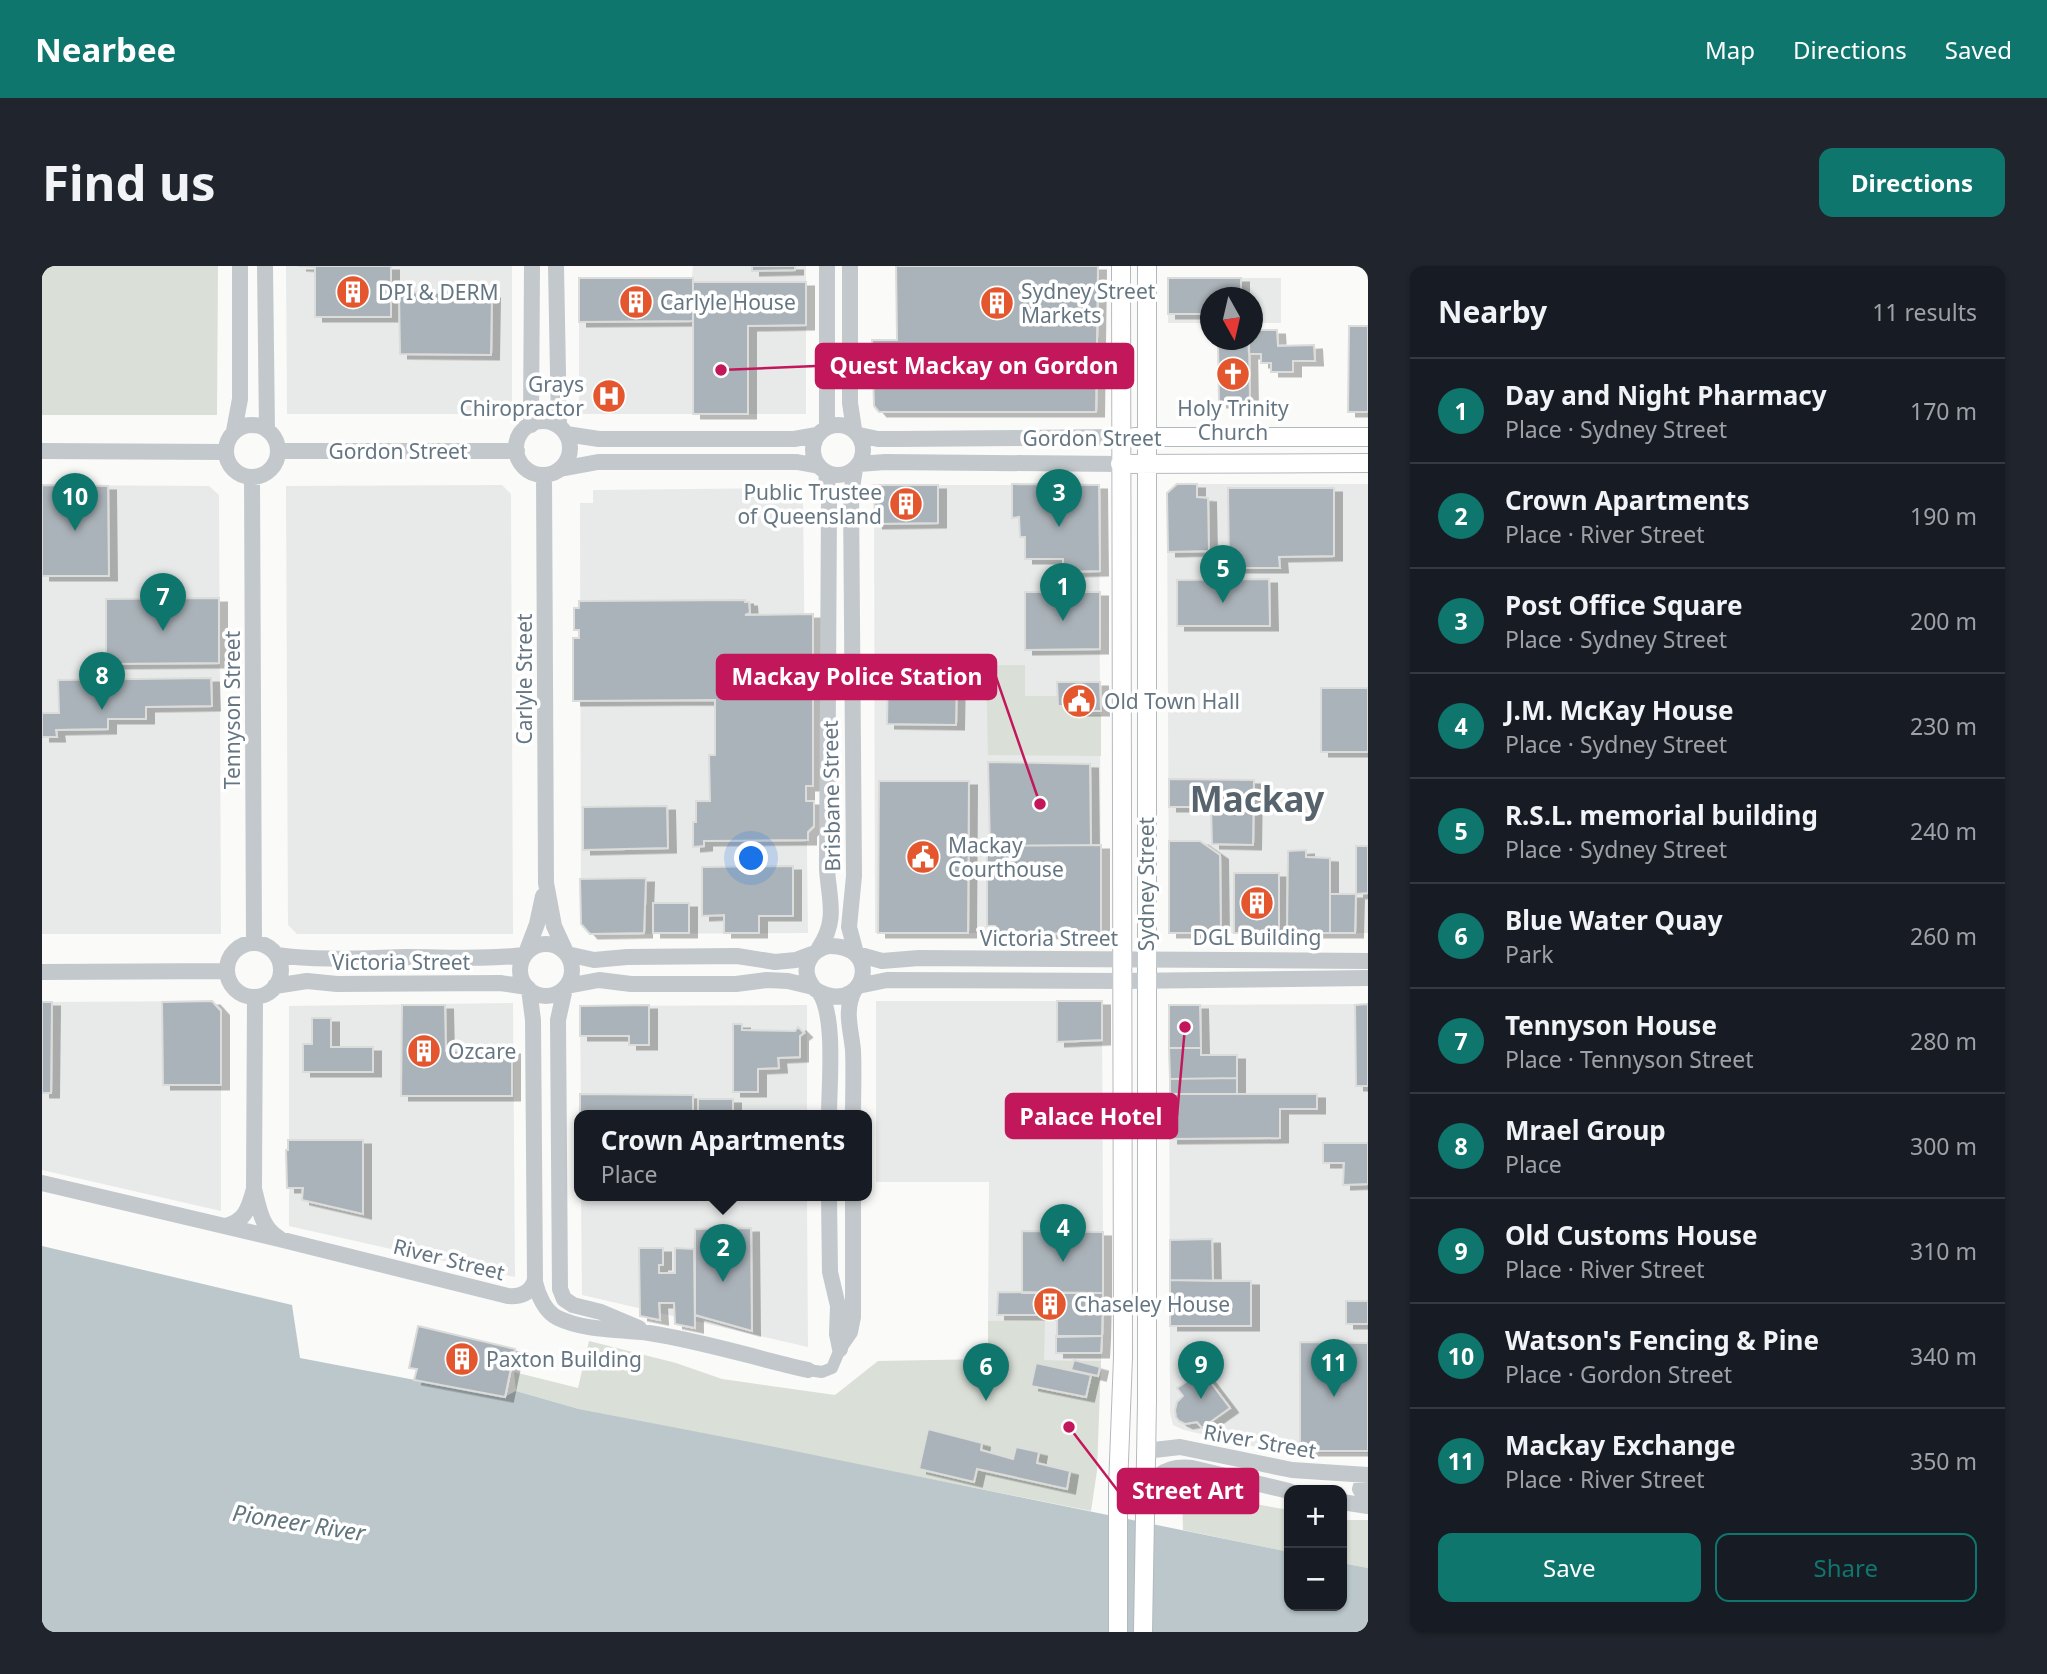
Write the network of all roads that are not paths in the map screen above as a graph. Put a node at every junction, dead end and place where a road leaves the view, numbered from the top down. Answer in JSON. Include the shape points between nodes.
{"nodes":[{"id":1,"x":240,"y":266,"type":"edge"},
{"id":2,"x":265,"y":266,"type":"edge"},
{"id":3,"x":532,"y":266,"type":"edge"},
{"id":4,"x":556,"y":266,"type":"edge"},
{"id":5,"x":827,"y":266,"type":"edge"},
{"id":6,"x":850,"y":266,"type":"edge"},
{"id":7,"x":1121,"y":266,"type":"edge"},
{"id":8,"x":1147,"y":266,"type":"edge"},
{"id":9,"x":531,"y":425,"type":"junction"},
{"id":10,"x":267,"y":430,"type":"junction"},
{"id":11,"x":563,"y":430,"type":"junction"},
{"id":12,"x":234,"y":431,"type":"junction"},
{"id":13,"x":822,"y":431,"type":"junction"},
{"id":14,"x":856,"y":432,"type":"junction"},
{"id":15,"x":1121,"y":437,"type":"junction"},
{"id":16,"x":1147,"y":437,"type":"junction"},
{"id":17,"x":1368,"y":437,"type":"edge"},
{"id":18,"x":42,"y":451,"type":"edge"},
{"id":19,"x":278,"y":451,"type":"junction"},
{"id":20,"x":517,"y":451,"type":"junction"},
{"id":21,"x":225,"y":452,"type":"junction"},
{"id":22,"x":1368,"y":463,"type":"edge"},
{"id":23,"x":1121,"y":464,"type":"junction"},
{"id":24,"x":1146,"y":464,"type":"junction"},
{"id":25,"x":857,"y":467,"type":"junction"},
{"id":26,"x":560,"y":469,"type":"junction"},
{"id":27,"x":822,"y":469,"type":"junction"},
{"id":28,"x":544,"y":475,"type":"junction"},
{"id":29,"x":252,"y":477,"type":"junction"},
{"id":30,"x":545,"y":884,"type":"junction"},
{"id":31,"x":254,"y":943,"type":"junction"},
{"id":32,"x":816,"y":951,"type":"junction"},
{"id":33,"x":567,"y":953,"type":"junction"},
{"id":34,"x":525,"y":954,"type":"junction"},
{"id":35,"x":856,"y":954,"type":"junction"},
{"id":36,"x":277,"y":955,"type":"junction"},
{"id":37,"x":1124,"y":959,"type":"junction"},
{"id":38,"x":1146,"y":960,"type":"junction"},
{"id":39,"x":1368,"y":961,"type":"edge"},
{"id":40,"x":227,"y":971,"type":"junction"},
{"id":41,"x":42,"y":972,"type":"edge"},
{"id":42,"x":1368,"y":978,"type":"edge"},
{"id":43,"x":1123,"y":981,"type":"junction"},
{"id":44,"x":1146,"y":981,"type":"junction"},
{"id":45,"x":275,"y":986,"type":"junction"},
{"id":46,"x":566,"y":987,"type":"junction"},
{"id":47,"x":528,"y":988,"type":"junction"},
{"id":48,"x":856,"y":988,"type":"junction"},
{"id":49,"x":816,"y":990,"type":"junction"},
{"id":50,"x":256,"y":996,"type":"junction"},
{"id":51,"x":829,"y":1110,"type":"edge"},
{"id":52,"x":853,"y":1110,"type":"edge"},
{"id":53,"x":42,"y":1183,"type":"edge"},
{"id":54,"x":254,"y":1189,"type":"junction"},
{"id":55,"x":829,"y":1201,"type":"edge"},
{"id":56,"x":853,"y":1201,"type":"edge"},
{"id":57,"x":225,"y":1226,"type":"junction"},
{"id":58,"x":279,"y":1239,"type":"junction"},
{"id":59,"x":559,"y":1270,"type":"junction"},
{"id":60,"x":534,"y":1275,"type":"junction"},
{"id":61,"x":853,"y":1281,"type":"junction"},
{"id":62,"x":833,"y":1282,"type":"junction"},
{"id":63,"x":649,"y":1333,"type":"junction"},
{"id":64,"x":1147,"y":1345,"type":"junction"},
{"id":65,"x":841,"y":1347,"type":"junction"},
{"id":66,"x":1123,"y":1357,"type":"junction"},
{"id":67,"x":808,"y":1370,"type":"joint"},
{"id":68,"x":1145,"y":1451,"type":"junction"},
{"id":69,"x":1368,"y":1476,"type":"edge"},
{"id":70,"x":1284,"y":1490,"type":"edge"},
{"id":71,"x":1118,"y":1495,"type":"junction"},
{"id":72,"x":1368,"y":1495,"type":"edge"},
{"id":73,"x":1144,"y":1503,"type":"junction"},
{"id":74,"x":1347,"y":1503,"type":"edge"},
{"id":75,"x":1368,"y":1506,"type":"edge"},
{"id":76,"x":1118,"y":1632,"type":"edge"},
{"id":77,"x":1143,"y":1632,"type":"edge"}],
"edges":[{"from":1,"to":12,"type":"street","via":[[240,399]]},
{"from":2,"to":10,"type":"street"},
{"from":3,"to":9,"type":"street"},
{"from":4,"to":11,"type":"street"},
{"from":5,"to":13,"type":"street"},
{"from":6,"to":14,"type":"street","via":[[850,403]]},
{"from":7,"to":15,"type":"main road","name":"Sydney Street"},
{"from":8,"to":16,"type":"main road","name":"Sydney Street"},
{"from":9,"to":11,"type":"street","via":[[545,422]]},
{"from":9,"to":20,"type":"street","via":[[520,436]]},
{"from":10,"to":12,"type":"street","via":[[250,425]]},
{"from":10,"to":19,"type":"street"},
{"from":11,"to":13,"type":"street","via":[[599,439],[794,439]]},
{"from":11,"to":26,"type":"street","via":[[570,449]]},
{"from":12,"to":21,"type":"street"},
{"from":13,"to":14,"type":"street","via":[[841,425]]},
{"from":13,"to":27,"type":"street","via":[[813,451]]},
{"from":14,"to":15,"type":"street","name":"Gordon Street","via":[[892,439]]},
{"from":14,"to":25,"type":"street","via":[[864,449]]},
{"from":15,"to":16,"type":"main road","name":"Gordon Street"},
{"from":15,"to":23,"type":"main road","name":"Sydney Street"},
{"from":16,"to":17,"type":"main road","name":"Gordon Street"},
{"from":16,"to":24,"type":"main road","name":"Sydney Street"},
{"from":18,"to":21,"type":"street"},
{"from":19,"to":20,"type":"street","name":"Gordon Street"},
{"from":19,"to":29,"type":"street","via":[[268,472]]},
{"from":20,"to":28,"type":"street","via":[[529,471]]},
{"from":21,"to":29,"type":"street","via":[[237,473]]},
{"from":22,"to":24,"type":"main road","name":"Gordon Street"},
{"from":23,"to":24,"type":"main road","name":"Gordon Street"},
{"from":23,"to":25,"type":"street","name":"Gordon Street","via":[[884,461]]},
{"from":23,"to":37,"type":"main road","name":"Sydney Street"},
{"from":24,"to":38,"type":"main road","name":"Sydney Street"},
{"from":25,"to":27,"type":"street","via":[[841,475]]},
{"from":25,"to":35,"type":"street","name":"Brisbane Street","via":[[851,494],[853,876],[849,928]]},
{"from":26,"to":27,"type":"street","via":[[598,462],[797,462]]},
{"from":26,"to":28,"type":"street"},
{"from":27,"to":32,"type":"street","name":"Brisbane Street","via":[[829,502],[827,869],[832,917]]},
{"from":28,"to":30,"type":"street","name":"Carlyle Street"},
{"from":29,"to":31,"type":"street","name":"Tennyson Street"},
{"from":30,"to":33,"type":"street","name":"Carlyle Street","via":[[554,926]]},
{"from":30,"to":34,"type":"street","name":"Carlyle Street"},
{"from":31,"to":36,"type":"street"},
{"from":31,"to":40,"type":"street","via":[[231,954]]},
{"from":32,"to":33,"type":"street","via":[[796,960],[775,962],[737,956],[593,960]]},
{"from":32,"to":35,"type":"street","via":[[837,946]]},
{"from":32,"to":49,"type":"street","via":[[807,970]]},
{"from":33,"to":34,"type":"street","via":[[546,943]]},
{"from":33,"to":46,"type":"street","via":[[573,970]]},
{"from":34,"to":36,"type":"street","name":"Victoria Street","via":[[497,959],[307,960]]},
{"from":34,"to":47,"type":"street","via":[[520,970]]},
{"from":35,"to":37,"type":"street","name":"Victoria Street","via":[[887,962],[919,958]]},
{"from":35,"to":48,"type":"street","via":[[863,967]]},
{"from":36,"to":45,"type":"street","via":[[281,971]]},
{"from":37,"to":38,"type":"street","name":"Victoria Street"},
{"from":37,"to":43,"type":"main road","name":"Sydney Street"},
{"from":38,"to":39,"type":"street","name":"Victoria Street"},
{"from":38,"to":44,"type":"main road","name":"Sydney Street"},
{"from":40,"to":41,"type":"street"},
{"from":40,"to":50,"type":"street","via":[[233,987]]},
{"from":42,"to":44,"type":"street","name":"Victoria Street"},
{"from":43,"to":44,"type":"street","name":"Victoria Street"},
{"from":43,"to":48,"type":"street","name":"Victoria Street","via":[[884,980]]},
{"from":43,"to":66,"type":"main road","name":"Sydney Street"},
{"from":44,"to":64,"type":"main road","name":"Sydney Street"},
{"from":45,"to":47,"type":"street","name":"Victoria Street","via":[[307,981],[500,983]]},
{"from":45,"to":50,"type":"street"},
{"from":46,"to":47,"type":"street","via":[[550,996]]},
{"from":46,"to":49,"type":"street","via":[[599,980],[736,984],[774,980]]},
{"from":46,"to":59,"type":"street","via":[[558,1020]]},
{"from":47,"to":60,"type":"street","via":[[533,1020]]},
{"from":48,"to":49,"type":"street","via":[[833,997]]},
{"from":48,"to":52,"type":"street","via":[[848,1005]]},
{"from":49,"to":51,"type":"street","via":[[829,1017]]},
{"from":50,"to":54,"type":"street"},
{"from":53,"to":57,"type":"street","name":"River Street"},
{"from":54,"to":57,"type":"street","via":[[243,1217]]},
{"from":54,"to":58,"type":"street","via":[[262,1219]]},
{"from":55,"to":62,"type":"street"},
{"from":56,"to":61,"type":"street"},
{"from":57,"to":58,"type":"street","name":"River Street"},
{"from":58,"to":60,"type":"street","name":"River Street","via":[[509,1296],[527,1293]]},
{"from":59,"to":60,"type":"street","via":[[547,1281]]},
{"from":59,"to":63,"type":"street","via":[[560,1289],[572,1305]]},
{"from":60,"to":63,"type":"street","name":"River Street","via":[[542,1300],[556,1317]]},
{"from":61,"to":62,"type":"street","via":[[846,1285]]},
{"from":61,"to":65,"type":"street","via":[[852,1322]]},
{"from":62,"to":65,"type":"street"},
{"from":63,"to":67,"type":"street","name":"River Street"},
{"from":64,"to":66,"type":"main road"},
{"from":64,"to":68,"type":"main road","name":"Sydney Street"},
{"from":65,"to":67,"type":"street","name":"River Street","via":[[832,1368]]},
{"from":66,"to":71,"type":"main road","name":"Sydney Street"},
{"from":68,"to":69,"type":"street","name":"River Street","via":[[1180,1447],[1292,1470]]},
{"from":68,"to":71,"type":"main road","via":[[1128,1464]]},
{"from":68,"to":73,"type":"main road","name":"Sydney Street"},
{"from":69,"to":72,"type":"street","via":[[1360,1489]]},
{"from":70,"to":73,"type":"street","name":"River Street","via":[[1178,1467],[1155,1478]]},
{"from":71,"to":76,"type":"main road","name":"Sydney Street"},
{"from":73,"to":77,"type":"main road","name":"Sydney Street"},
{"from":74,"to":75,"type":"street"}]}
